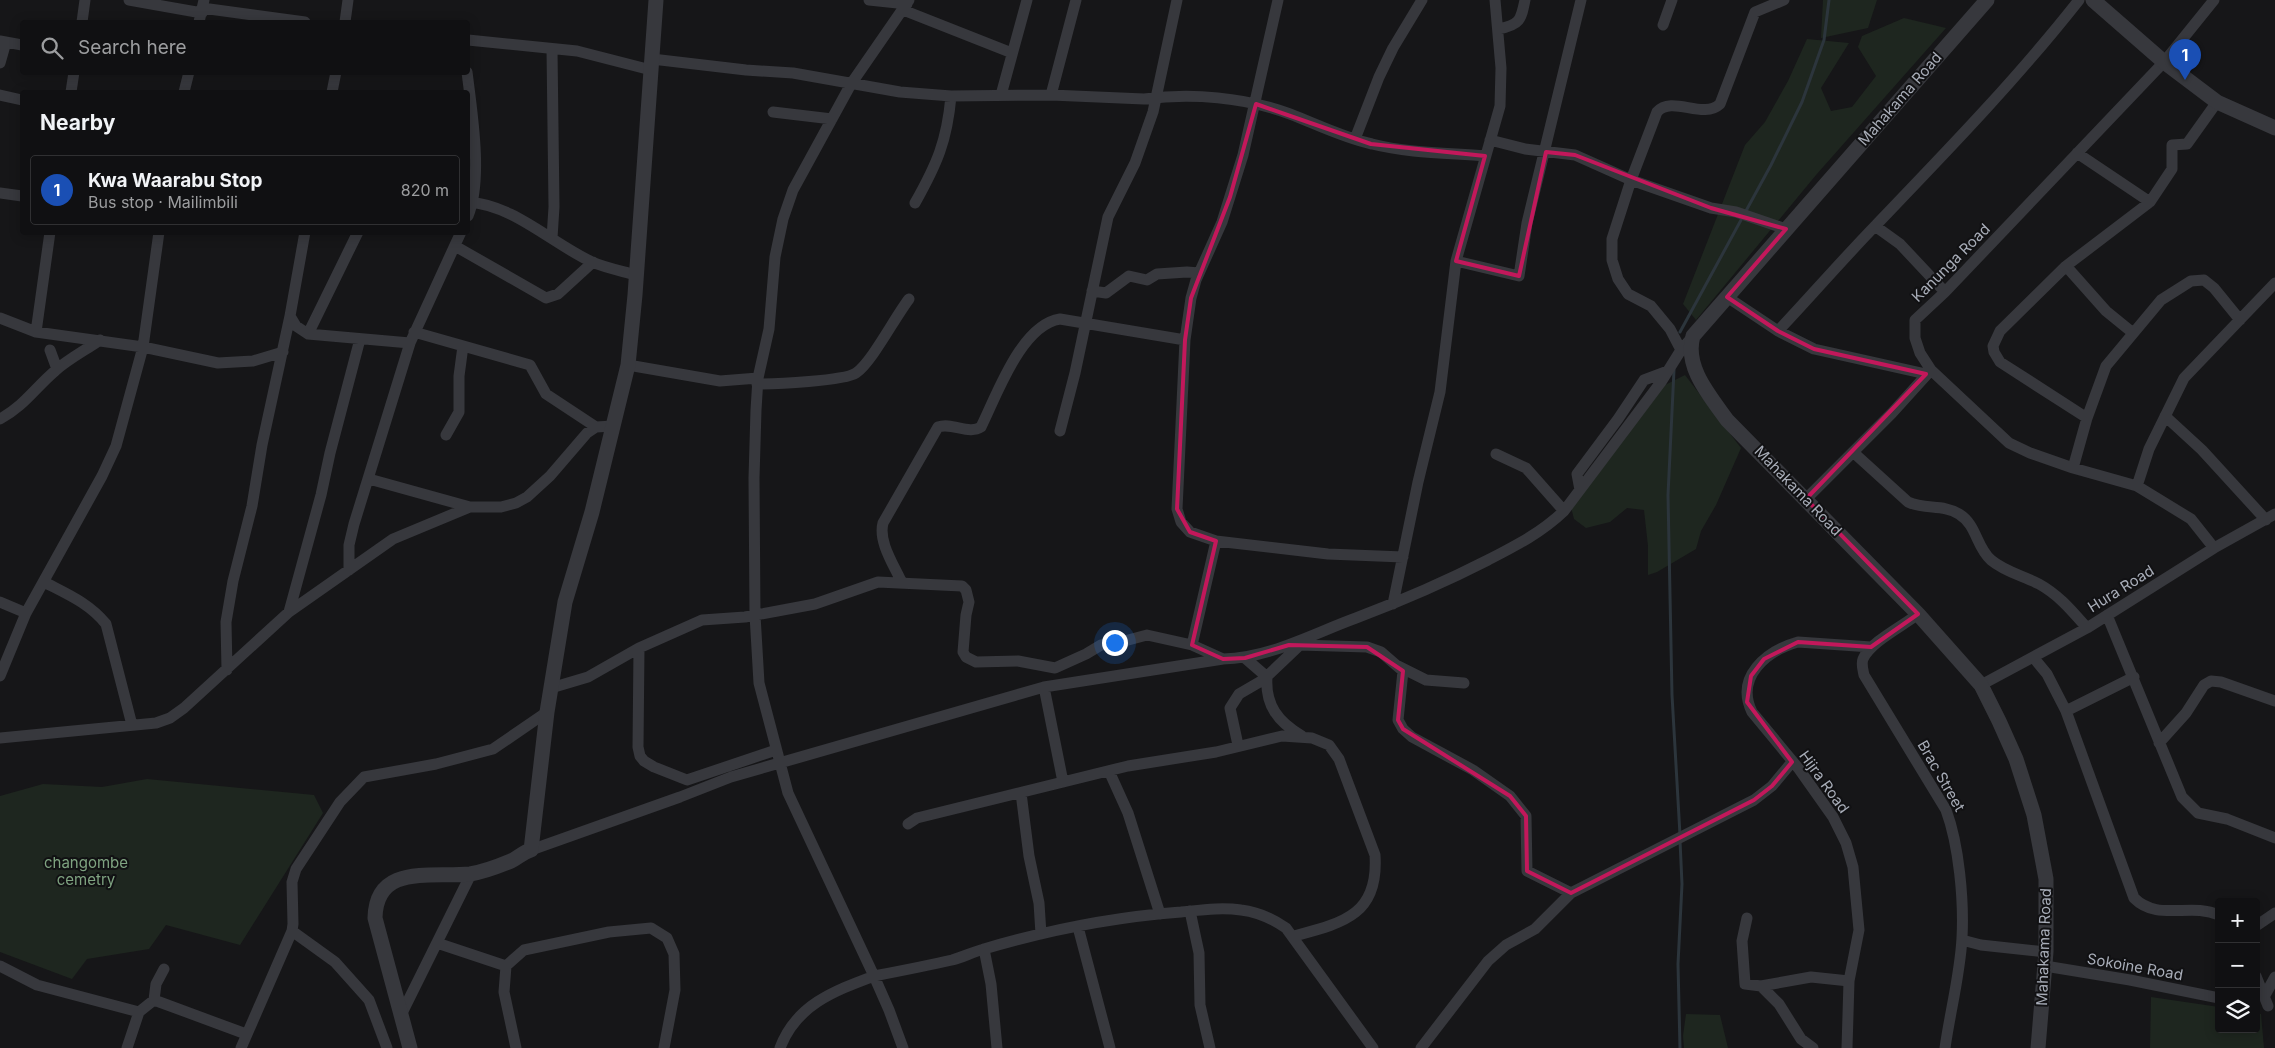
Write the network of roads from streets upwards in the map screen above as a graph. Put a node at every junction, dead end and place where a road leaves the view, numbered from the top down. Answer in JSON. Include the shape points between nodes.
{"nodes":[{"id":1,"x":85,"y":0,"type":"edge"},
{"id":2,"x":129,"y":0,"type":"edge"},
{"id":3,"x":348,"y":0,"type":"edge"},
{"id":4,"x":656,"y":0,"type":"edge"},
{"id":5,"x":869,"y":0,"type":"edge"},
{"id":6,"x":1027,"y":0,"type":"edge"},
{"id":7,"x":1076,"y":0,"type":"edge"},
{"id":8,"x":1177,"y":0,"type":"edge"},
{"id":9,"x":1278,"y":0,"type":"edge"},
{"id":10,"x":1422,"y":0,"type":"edge"},
{"id":11,"x":1495,"y":0,"type":"edge"},
{"id":12,"x":1525,"y":0,"type":"edge"},
{"id":13,"x":1581,"y":0,"type":"edge"},
{"id":14,"x":1672,"y":0,"type":"edge"},
{"id":15,"x":1784,"y":0,"type":"edge"},
{"id":16,"x":1987,"y":0,"type":"edge"},
{"id":17,"x":2079,"y":0,"type":"edge"},
{"id":18,"x":2093,"y":0,"type":"edge"},
{"id":19,"x":2214,"y":0,"type":"edge"},
{"id":20,"x":907,"y":4,"type":"edge"},
{"id":21,"x":202,"y":11,"type":"edge"},
{"id":22,"x":82,"y":20,"type":"edge"},
{"id":23,"x":286,"y":20,"type":"edge"},
{"id":24,"x":346,"y":20,"type":"edge"},
{"id":25,"x":1663,"y":25,"type":"dead end"},
{"id":26,"x":1498,"y":28,"type":"junction"},
{"id":27,"x":470,"y":40,"type":"edge"},
{"id":28,"x":3,"y":42,"type":"edge"},
{"id":29,"x":20,"y":45,"type":"edge"},
{"id":30,"x":552,"y":48,"type":"junction"},
{"id":31,"x":1012,"y":53,"type":"junction"},
{"id":32,"x":2164,"y":62,"type":"junction"},
{"id":33,"x":0,"y":63,"type":"edge"},
{"id":34,"x":651,"y":64,"type":"junction"},
{"id":35,"x":74,"y":75,"type":"edge"},
{"id":36,"x":188,"y":75,"type":"edge"},
{"id":37,"x":335,"y":75,"type":"edge"},
{"id":38,"x":467,"y":75,"type":"edge"},
{"id":39,"x":851,"y":84,"type":"junction"},
{"id":40,"x":71,"y":90,"type":"edge"},
{"id":41,"x":184,"y":90,"type":"edge"},
{"id":42,"x":332,"y":90,"type":"edge"},
{"id":43,"x":469,"y":90,"type":"edge"},
{"id":44,"x":0,"y":95,"type":"edge"},
{"id":45,"x":1000,"y":95,"type":"junction"},
{"id":46,"x":1051,"y":95,"type":"junction"},
{"id":47,"x":951,"y":96,"type":"junction"},
{"id":48,"x":1158,"y":97,"type":"junction"},
{"id":49,"x":20,"y":100,"type":"edge"},
{"id":50,"x":2217,"y":102,"type":"junction"},
{"id":51,"x":1256,"y":104,"type":"junction"},
{"id":52,"x":470,"y":106,"type":"edge"},
{"id":53,"x":773,"y":112,"type":"dead end"},
{"id":54,"x":832,"y":119,"type":"junction"},
{"id":55,"x":2275,"y":128,"type":"edge"},
{"id":56,"x":1356,"y":139,"type":"junction"},
{"id":57,"x":1490,"y":140,"type":"junction"},
{"id":58,"x":1546,"y":152,"type":"junction"},
{"id":59,"x":2077,"y":153,"type":"junction"},
{"id":60,"x":1485,"y":156,"type":"junction"},
{"id":61,"x":1631,"y":180,"type":"junction"},
{"id":62,"x":0,"y":193,"type":"edge"},
{"id":63,"x":20,"y":196,"type":"edge"},
{"id":64,"x":470,"y":202,"type":"edge"},
{"id":65,"x":2150,"y":202,"type":"junction"},
{"id":66,"x":915,"y":203,"type":"dead end"},
{"id":67,"x":1875,"y":226,"type":"junction"},
{"id":68,"x":1786,"y":229,"type":"junction"},
{"id":69,"x":50,"y":235,"type":"edge"},
{"id":70,"x":159,"y":235,"type":"edge"},
{"id":71,"x":304,"y":235,"type":"edge"},
{"id":72,"x":357,"y":235,"type":"edge"},
{"id":73,"x":460,"y":235,"type":"edge"},
{"id":74,"x":552,"y":238,"type":"junction"},
{"id":75,"x":455,"y":246,"type":"junction"},
{"id":76,"x":1456,"y":261,"type":"junction"},
{"id":77,"x":593,"y":262,"type":"junction"},
{"id":78,"x":2066,"y":266,"type":"junction"},
{"id":79,"x":1199,"y":273,"type":"junction"},
{"id":80,"x":636,"y":275,"type":"junction"},
{"id":81,"x":2275,"y":283,"type":"edge"},
{"id":82,"x":1092,"y":292,"type":"junction"},
{"id":83,"x":1945,"y":292,"type":"junction"},
{"id":84,"x":1727,"y":297,"type":"junction"},
{"id":85,"x":909,"y":299,"type":"dead end"},
{"id":86,"x":290,"y":316,"type":"junction"},
{"id":87,"x":0,"y":318,"type":"edge"},
{"id":88,"x":2240,"y":320,"type":"junction"},
{"id":89,"x":1086,"y":323,"type":"junction"},
{"id":90,"x":1778,"y":331,"type":"junction"},
{"id":91,"x":36,"y":332,"type":"junction"},
{"id":92,"x":2133,"y":333,"type":"junction"},
{"id":93,"x":308,"y":334,"type":"junction"},
{"id":94,"x":1693,"y":336,"type":"junction"},
{"id":95,"x":412,"y":338,"type":"junction"},
{"id":96,"x":360,"y":339,"type":"junction"},
{"id":97,"x":100,"y":340,"type":"junction"},
{"id":98,"x":1185,"y":340,"type":"junction"},
{"id":99,"x":464,"y":346,"type":"junction"},
{"id":100,"x":143,"y":347,"type":"junction"},
{"id":101,"x":50,"y":350,"type":"dead end"},
{"id":102,"x":1681,"y":350,"type":"junction"},
{"id":103,"x":283,"y":352,"type":"junction"},
{"id":104,"x":628,"y":365,"type":"junction"},
{"id":105,"x":57,"y":368,"type":"junction"},
{"id":106,"x":1929,"y":372,"type":"junction"},
{"id":107,"x":758,"y":381,"type":"junction"},
{"id":108,"x":2165,"y":416,"type":"junction"},
{"id":109,"x":2086,"y":418,"type":"junction"},
{"id":110,"x":0,"y":420,"type":"edge"},
{"id":111,"x":613,"y":426,"type":"junction"},
{"id":112,"x":596,"y":427,"type":"junction"},
{"id":113,"x":1060,"y":431,"type":"dead end"},
{"id":114,"x":446,"y":435,"type":"dead end"},
{"id":115,"x":1854,"y":453,"type":"junction"},
{"id":116,"x":1496,"y":454,"type":"dead end"},
{"id":117,"x":2072,"y":468,"type":"junction"},
{"id":118,"x":369,"y":479,"type":"junction"},
{"id":119,"x":2137,"y":486,"type":"junction"},
{"id":120,"x":1806,"y":499,"type":"junction"},
{"id":121,"x":470,"y":506,"type":"junction"},
{"id":122,"x":1564,"y":511,"type":"junction"},
{"id":123,"x":2271,"y":517,"type":"edge"},
{"id":124,"x":1216,"y":541,"type":"junction"},
{"id":125,"x":2214,"y":548,"type":"junction"},
{"id":126,"x":1403,"y":557,"type":"junction"},
{"id":127,"x":349,"y":570,"type":"junction"},
{"id":128,"x":44,"y":582,"type":"junction"},
{"id":129,"x":902,"y":583,"type":"junction"},
{"id":130,"x":0,"y":602,"type":"edge"},
{"id":131,"x":1393,"y":604,"type":"junction"},
{"id":132,"x":288,"y":612,"type":"junction"},
{"id":133,"x":26,"y":614,"type":"junction"},
{"id":134,"x":1918,"y":614,"type":"junction"},
{"id":135,"x":755,"y":615,"type":"junction"},
{"id":136,"x":2107,"y":615,"type":"junction"},
{"id":137,"x":2087,"y":628,"type":"junction"},
{"id":138,"x":1310,"y":635,"type":"junction"},
{"id":139,"x":1192,"y":645,"type":"junction"},
{"id":140,"x":1299,"y":645,"type":"junction"},
{"id":141,"x":1871,"y":647,"type":"junction"},
{"id":142,"x":639,"y":648,"type":"junction"},
{"id":143,"x":2033,"y":657,"type":"junction"},
{"id":144,"x":1223,"y":658,"type":"junction"},
{"id":145,"x":1245,"y":658,"type":"junction"},
{"id":146,"x":1394,"y":664,"type":"junction"},
{"id":147,"x":227,"y":670,"type":"junction"},
{"id":148,"x":0,"y":676,"type":"edge"},
{"id":149,"x":1267,"y":677,"type":"junction"},
{"id":150,"x":2134,"y":677,"type":"junction"},
{"id":151,"x":1464,"y":683,"type":"dead end"},
{"id":152,"x":1981,"y":685,"type":"junction"},
{"id":153,"x":551,"y":688,"type":"junction"},
{"id":154,"x":1044,"y":688,"type":"junction"},
{"id":155,"x":2275,"y":701,"type":"edge"},
{"id":156,"x":2066,"y":711,"type":"junction"},
{"id":157,"x":547,"y":712,"type":"junction"},
{"id":158,"x":132,"y":725,"type":"junction"},
{"id":159,"x":1304,"y":737,"type":"junction"},
{"id":160,"x":0,"y":738,"type":"edge"},
{"id":161,"x":2159,"y":742,"type":"junction"},
{"id":162,"x":1238,"y":745,"type":"junction"},
{"id":163,"x":776,"y":750,"type":"junction"},
{"id":164,"x":779,"y":762,"type":"junction"},
{"id":165,"x":1792,"y":762,"type":"junction"},
{"id":166,"x":1109,"y":771,"type":"junction"},
{"id":167,"x":1063,"y":782,"type":"junction"},
{"id":168,"x":1021,"y":793,"type":"junction"},
{"id":169,"x":908,"y":824,"type":"dead end"},
{"id":170,"x":2275,"y":838,"type":"edge"},
{"id":171,"x":531,"y":850,"type":"junction"},
{"id":172,"x":471,"y":874,"type":"junction"},
{"id":173,"x":1571,"y":893,"type":"junction"},
{"id":174,"x":1190,"y":911,"type":"junction"},
{"id":175,"x":2275,"y":912,"type":"edge"},
{"id":176,"x":1160,"y":914,"type":"junction"},
{"id":177,"x":2215,"y":915,"type":"edge"},
{"id":178,"x":1746,"y":918,"type":"dead end"},
{"id":179,"x":2260,"y":923,"type":"edge"},
{"id":180,"x":1078,"y":927,"type":"junction"},
{"id":181,"x":292,"y":931,"type":"junction"},
{"id":182,"x":1041,"y":934,"type":"junction"},
{"id":183,"x":1294,"y":936,"type":"junction"},
{"id":184,"x":1962,"y":940,"type":"junction"},
{"id":185,"x":437,"y":943,"type":"junction"},
{"id":186,"x":984,"y":949,"type":"junction"},
{"id":187,"x":2046,"y":959,"type":"junction"},
{"id":188,"x":0,"y":966,"type":"edge"},
{"id":189,"x":506,"y":966,"type":"junction"},
{"id":190,"x":164,"y":969,"type":"dead end"},
{"id":191,"x":874,"y":976,"type":"junction"},
{"id":192,"x":2275,"y":977,"type":"edge"},
{"id":193,"x":1849,"y":981,"type":"junction"},
{"id":194,"x":1760,"y":986,"type":"junction"},
{"id":195,"x":2260,"y":987,"type":"edge"},
{"id":196,"x":2215,"y":997,"type":"edge"},
{"id":197,"x":154,"y":1000,"type":"junction"},
{"id":198,"x":2266,"y":1004,"type":"edge"},
{"id":199,"x":139,"y":1012,"type":"junction"},
{"id":200,"x":401,"y":1015,"type":"junction"},
{"id":201,"x":246,"y":1034,"type":"junction"},
{"id":202,"x":126,"y":1048,"type":"edge"},
{"id":203,"x":241,"y":1048,"type":"edge"},
{"id":204,"x":387,"y":1048,"type":"edge"},
{"id":205,"x":410,"y":1048,"type":"edge"},
{"id":206,"x":516,"y":1048,"type":"edge"},
{"id":207,"x":664,"y":1048,"type":"edge"},
{"id":208,"x":780,"y":1048,"type":"edge"},
{"id":209,"x":903,"y":1048,"type":"edge"},
{"id":210,"x":998,"y":1048,"type":"edge"},
{"id":211,"x":1110,"y":1048,"type":"edge"},
{"id":212,"x":1210,"y":1048,"type":"edge"},
{"id":213,"x":1373,"y":1048,"type":"edge"},
{"id":214,"x":1421,"y":1048,"type":"edge"},
{"id":215,"x":1813,"y":1048,"type":"edge"},
{"id":216,"x":1847,"y":1048,"type":"edge"},
{"id":217,"x":1945,"y":1048,"type":"edge"},
{"id":218,"x":2038,"y":1048,"type":"edge"}],
"edges":[{"from":1,"to":22,"type":"street"},
{"from":2,"to":21,"type":"street"},
{"from":3,"to":24,"type":"street"},
{"from":4,"to":34,"type":"street"},
{"from":5,"to":20,"type":"street"},
{"from":6,"to":31,"type":"street"},
{"from":7,"to":46,"type":"street"},
{"from":8,"to":48,"type":"street"},
{"from":9,"to":51,"type":"street"},
{"from":10,"to":56,"type":"street","via":[[1378,77]]},
{"from":11,"to":26,"type":"street"},
{"from":12,"to":26,"type":"street","via":[[1520,20],[1511,26]]},
{"from":13,"to":58,"type":"street"},
{"from":14,"to":25,"type":"street"},
{"from":15,"to":61,"type":"street","via":[[1755,12],[1720,104],[1708,110],[1660,108]]},
{"from":16,"to":68,"type":"street","name":"Mahakama Road"},
{"from":17,"to":67,"type":"street","via":[[1942,158]]},
{"from":18,"to":32,"type":"street"},
{"from":19,"to":32,"type":"street","name":"Kanunga Road"},
{"from":20,"to":31,"type":"street"},
{"from":20,"to":39,"type":"street"},
{"from":21,"to":23,"type":"street"},
{"from":26,"to":57,"type":"street","via":[[1500,106]]},
{"from":27,"to":30,"type":"street"},
{"from":28,"to":29,"type":"street"},
{"from":28,"to":33,"type":"street"},
{"from":30,"to":34,"type":"street"},
{"from":30,"to":74,"type":"street"},
{"from":31,"to":45,"type":"street"},
{"from":32,"to":50,"type":"street"},
{"from":32,"to":59,"type":"street","name":"Kanunga Road"},
{"from":34,"to":39,"type":"street","via":[[793,73]]},
{"from":34,"to":80,"type":"street"},
{"from":35,"to":40,"type":"street"},
{"from":36,"to":41,"type":"street"},
{"from":37,"to":42,"type":"street"},
{"from":38,"to":43,"type":"street"},
{"from":39,"to":47,"type":"street"},
{"from":39,"to":54,"type":"street"},
{"from":44,"to":49,"type":"street"},
{"from":45,"to":46,"type":"street"},
{"from":45,"to":47,"type":"street"},
{"from":46,"to":48,"type":"street"},
{"from":47,"to":66,"type":"street","via":[[949,126],[941,152]]},
{"from":48,"to":51,"type":"street","via":[[1221,98]]},
{"from":48,"to":82,"type":"street","via":[[1135,163],[1108,217]]},
{"from":50,"to":55,"type":"street"},
{"from":50,"to":65,"type":"street","via":[[2187,144],[2172,145],[2172,169]]},
{"from":51,"to":56,"type":"street"},
{"from":51,"to":79,"type":"street","via":[[1230,197]]},
{"from":52,"to":64,"type":"street","via":[[474,152]]},
{"from":53,"to":54,"type":"street"},
{"from":54,"to":107,"type":"street","via":[[793,190],[783,219],[769,330]]},
{"from":56,"to":60,"type":"street","via":[[1371,144]]},
{"from":57,"to":58,"type":"street"},
{"from":57,"to":60,"type":"street"},
{"from":58,"to":61,"type":"street","via":[[1575,155]]},
{"from":58,"to":76,"type":"street","via":[[1527,223],[1519,276]]},
{"from":59,"to":65,"type":"street"},
{"from":59,"to":83,"type":"street","name":"Kanunga Road"},
{"from":60,"to":76,"type":"street"},
{"from":61,"to":68,"type":"street","via":[[1711,208],[1736,212]]},
{"from":61,"to":102,"type":"street","via":[[1612,240],[1612,260],[1618,279],[1628,294],[1651,306],[1670,329]]},
{"from":62,"to":63,"type":"street"},
{"from":64,"to":74,"type":"street","via":[[509,214]]},
{"from":65,"to":78,"type":"street"},
{"from":67,"to":83,"type":"street","via":[[1900,244]]},
{"from":67,"to":90,"type":"street"},
{"from":68,"to":84,"type":"street","name":"Mahakama Road"},
{"from":69,"to":91,"type":"street"},
{"from":70,"to":100,"type":"street"},
{"from":71,"to":86,"type":"street"},
{"from":72,"to":93,"type":"street"},
{"from":73,"to":75,"type":"street"},
{"from":74,"to":77,"type":"street"},
{"from":75,"to":77,"type":"street","via":[[546,298],[558,294]]},
{"from":75,"to":95,"type":"street"},
{"from":76,"to":126,"type":"street","via":[[1440,392]]},
{"from":77,"to":80,"type":"street"},
{"from":78,"to":92,"type":"street","via":[[2106,311]]},
{"from":78,"to":109,"type":"street","via":[[2000,331],[1993,346],[1996,356],[2008,368]]},
{"from":79,"to":82,"type":"street","via":[[1157,274],[1147,280],[1129,276],[1106,293]]},
{"from":79,"to":98,"type":"street","via":[[1191,298]]},
{"from":80,"to":104,"type":"street"},
{"from":81,"to":88,"type":"street"},
{"from":82,"to":89,"type":"street"},
{"from":83,"to":106,"type":"street","name":"Kanunga Road","via":[[1915,320],[1915,338]]},
{"from":84,"to":90,"type":"street"},
{"from":84,"to":94,"type":"street","name":"Mahakama Road"},
{"from":85,"to":107,"type":"street","via":[[855,374],[786,384]]},
{"from":86,"to":93,"type":"street","via":[[296,326]]},
{"from":86,"to":103,"type":"street"},
{"from":87,"to":91,"type":"street"},
{"from":88,"to":92,"type":"street","via":[[2209,282],[2199,279],[2160,300]]},
{"from":88,"to":108,"type":"street","via":[[2184,378]]},
{"from":89,"to":98,"type":"street"},
{"from":89,"to":113,"type":"street"},
{"from":89,"to":129,"type":"street","via":[[1060,319],[1042,325],[1011,365],[982,427],[975,430],[944,425],[931,436],[881,532]]},
{"from":90,"to":106,"type":"street","via":[[1814,349]]},
{"from":91,"to":97,"type":"street"},
{"from":92,"to":109,"type":"street","via":[[2106,366]]},
{"from":93,"to":96,"type":"street"},
{"from":94,"to":102,"type":"street"},
{"from":94,"to":120,"type":"street","name":"Mahakama Road","via":[[1692,362],[1713,400],[1727,420]]},
{"from":95,"to":96,"type":"street"},
{"from":95,"to":99,"type":"street"},
{"from":95,"to":118,"type":"street"},
{"from":96,"to":132,"type":"street"},
{"from":97,"to":100,"type":"street"},
{"from":97,"to":105,"type":"street"},
{"from":98,"to":124,"type":"street","via":[[1177,509],[1181,522],[1190,532]]},
{"from":99,"to":112,"type":"street","via":[[530,366],[546,394]]},
{"from":99,"to":114,"type":"street","via":[[459,376],[459,412]]},
{"from":100,"to":103,"type":"street","via":[[218,363],[253,361]]},
{"from":100,"to":128,"type":"street","via":[[116,446]]},
{"from":101,"to":105,"type":"street"},
{"from":102,"to":122,"type":"street"},
{"from":103,"to":147,"type":"street","via":[[226,622]]},
{"from":104,"to":107,"type":"street","via":[[720,381]]},
{"from":104,"to":111,"type":"street"},
{"from":105,"to":110,"type":"street","via":[[16,411]]},
{"from":106,"to":115,"type":"street"},
{"from":106,"to":117,"type":"street","name":"Kanunga Road","via":[[2009,443]]},
{"from":107,"to":135,"type":"street","via":[[754,478]]},
{"from":108,"to":119,"type":"street","via":[[2149,449]]},
{"from":108,"to":123,"type":"street"},
{"from":109,"to":117,"type":"street"},
{"from":111,"to":112,"type":"street"},
{"from":111,"to":153,"type":"street","via":[[565,602]]},
{"from":112,"to":121,"type":"street","via":[[526,497],[508,506]]},
{"from":115,"to":120,"type":"street"},
{"from":115,"to":137,"type":"street","via":[[1908,502],[1919,507],[1950,509],[1961,515],[1991,560],[2052,592]]},
{"from":116,"to":122,"type":"street","via":[[1526,468]]},
{"from":117,"to":119,"type":"street","name":"Kanunga Road"},
{"from":118,"to":121,"type":"street"},
{"from":118,"to":127,"type":"street","via":[[350,538]]},
{"from":119,"to":125,"type":"street","name":"Kanunga Road","via":[[2191,519]]},
{"from":120,"to":134,"type":"street","name":"Mahakama Road"},
{"from":121,"to":127,"type":"street","via":[[393,539]]},
{"from":122,"to":131,"type":"street","via":[[1527,539],[1463,573]]},
{"from":123,"to":125,"type":"street","name":"Hura Road"},
{"from":124,"to":126,"type":"street","via":[[1328,554]]},
{"from":124,"to":139,"type":"street"},
{"from":125,"to":136,"type":"street","name":"Hura Road"},
{"from":126,"to":131,"type":"street"},
{"from":127,"to":132,"type":"street"},
{"from":128,"to":133,"type":"street"},
{"from":128,"to":158,"type":"street","via":[[95,610],[106,624]]},
{"from":129,"to":135,"type":"street","via":[[878,582],[815,604]]},
{"from":129,"to":139,"type":"street","via":[[957,584],[966,590],[970,602],[963,652],[976,662],[1018,661],[1055,668],[1101,645],[1147,635]]},
{"from":130,"to":133,"type":"street"},
{"from":131,"to":138,"type":"street"},
{"from":132,"to":147,"type":"street"},
{"from":133,"to":148,"type":"street"},
{"from":134,"to":141,"type":"street"},
{"from":134,"to":152,"type":"street","name":"Mahakama Road"},
{"from":135,"to":142,"type":"street","via":[[702,620]]},
{"from":135,"to":163,"type":"street","via":[[759,683]]},
{"from":136,"to":137,"type":"street","name":"Hura Road"},
{"from":136,"to":150,"type":"street"},
{"from":137,"to":143,"type":"street","name":"Hura Road"},
{"from":138,"to":140,"type":"street"},
{"from":138,"to":145,"type":"street","via":[[1281,649]]},
{"from":139,"to":144,"type":"street"},
{"from":140,"to":146,"type":"street","via":[[1368,647],[1381,652]]},
{"from":140,"to":149,"type":"street"},
{"from":141,"to":165,"type":"street","name":"Hijra Road","via":[[1798,642],[1776,650],[1757,667],[1749,684],[1747,702]]},
{"from":141,"to":184,"type":"street","name":"Brac Street","via":[[1864,659],[1864,675],[1946,810],[1953,829],[1958,849]]},
{"from":142,"to":153,"type":"street","via":[[588,677]]},
{"from":142,"to":163,"type":"street","via":[[638,747],[644,761],[687,780]]},
{"from":143,"to":152,"type":"street","name":"Hura Road"},
{"from":143,"to":156,"type":"street","via":[[2047,674]]},
{"from":144,"to":145,"type":"street"},
{"from":144,"to":154,"type":"street"},
{"from":145,"to":149,"type":"street"},
{"from":146,"to":151,"type":"street","via":[[1426,680]]},
{"from":146,"to":173,"type":"street","via":[[1403,671],[1398,720],[1403,729],[1474,770],[1510,796],[1526,816],[1527,871]]},
{"from":147,"to":158,"type":"street","via":[[170,718]]},
{"from":149,"to":159,"type":"street","via":[[1266,692],[1272,709],[1282,723]]},
{"from":149,"to":162,"type":"street","via":[[1239,694],[1230,708]]},
{"from":150,"to":156,"type":"street"},
{"from":150,"to":161,"type":"street"},
{"from":152,"to":187,"type":"street","name":"Mahakama Road","via":[[2016,759],[2034,815],[2046,879]]},
{"from":153,"to":157,"type":"street"},
{"from":154,"to":164,"type":"street"},
{"from":154,"to":167,"type":"street"},
{"from":155,"to":161,"type":"street","via":[[2221,682],[2204,684],[2186,713]]},
{"from":156,"to":177,"type":"street","via":[[2134,898],[2141,905],[2162,912],[2181,909]]},
{"from":157,"to":171,"type":"street"},
{"from":157,"to":181,"type":"street","via":[[493,749],[436,764],[364,777],[340,802],[296,869],[292,882]]},
{"from":158,"to":160,"type":"street"},
{"from":159,"to":162,"type":"street","via":[[1282,736]]},
{"from":159,"to":183,"type":"street","via":[[1330,745],[1339,759],[1374,855],[1375,866],[1370,896],[1357,912],[1332,926]]},
{"from":161,"to":170,"type":"street","via":[[2182,798],[2190,808],[2198,813],[2227,818]]},
{"from":162,"to":166,"type":"street","via":[[1216,752]]},
{"from":163,"to":164,"type":"street"},
{"from":164,"to":171,"type":"street"},
{"from":164,"to":191,"type":"street","via":[[788,794]]},
{"from":165,"to":173,"type":"street","via":[[1772,786],[1754,800]]},
{"from":165,"to":193,"type":"street","name":"Hijra Road","via":[[1833,817],[1846,842],[1853,867],[1859,930]]},
{"from":166,"to":167,"type":"street"},
{"from":166,"to":176,"type":"street","via":[[1128,813]]},
{"from":167,"to":168,"type":"street"},
{"from":168,"to":169,"type":"street","via":[[917,818]]},
{"from":168,"to":182,"type":"street"},
{"from":171,"to":172,"type":"street","via":[[512,861]]},
{"from":172,"to":185,"type":"street"},
{"from":172,"to":200,"type":"street","via":[[444,873],[395,880],[377,897],[375,918]]},
{"from":173,"to":214,"type":"street","via":[[1536,929],[1506,945],[1488,961]]},
{"from":174,"to":176,"type":"street"},
{"from":174,"to":183,"type":"street","via":[[1242,910],[1274,920]]},
{"from":174,"to":212,"type":"street","via":[[1199,953],[1200,1005]]},
{"from":175,"to":179,"type":"street"},
{"from":176,"to":180,"type":"street"},
{"from":178,"to":194,"type":"street","via":[[1742,941],[1745,984]]},
{"from":180,"to":182,"type":"street"},
{"from":180,"to":211,"type":"street"},
{"from":181,"to":201,"type":"street"},
{"from":181,"to":204,"type":"street","via":[[335,962],[369,1000]]},
{"from":182,"to":186,"type":"street"},
{"from":183,"to":213,"type":"street"},
{"from":184,"to":187,"type":"street","name":"Sokoine Road"},
{"from":184,"to":217,"type":"street","name":"Brac Street"},
{"from":185,"to":189,"type":"street"},
{"from":185,"to":200,"type":"street"},
{"from":186,"to":191,"type":"street","via":[[954,959]]},
{"from":186,"to":210,"type":"street"},
{"from":187,"to":196,"type":"street","name":"Sokoine Road"},
{"from":187,"to":218,"type":"street","name":"Mahakama Road"},
{"from":188,"to":199,"type":"street","via":[[37,985]]},
{"from":189,"to":206,"type":"street","via":[[504,992]]},
{"from":189,"to":207,"type":"street","via":[[524,950],[609,932],[651,928],[667,938],[674,954],[675,990]]},
{"from":190,"to":197,"type":"street","via":[[156,984]]},
{"from":191,"to":208,"type":"street","via":[[837,990],[801,1013]]},
{"from":191,"to":209,"type":"street"},
{"from":192,"to":198,"type":"street"},
{"from":193,"to":194,"type":"street","via":[[1811,977]]},
{"from":193,"to":216,"type":"street","name":"Hijra Road"},
{"from":194,"to":215,"type":"street","via":[[1779,1004],[1801,1039]]},
{"from":195,"to":198,"type":"street"},
{"from":197,"to":199,"type":"street"},
{"from":197,"to":201,"type":"street"},
{"from":199,"to":202,"type":"street"},
{"from":200,"to":205,"type":"street"},
{"from":201,"to":203,"type":"street"}]}
